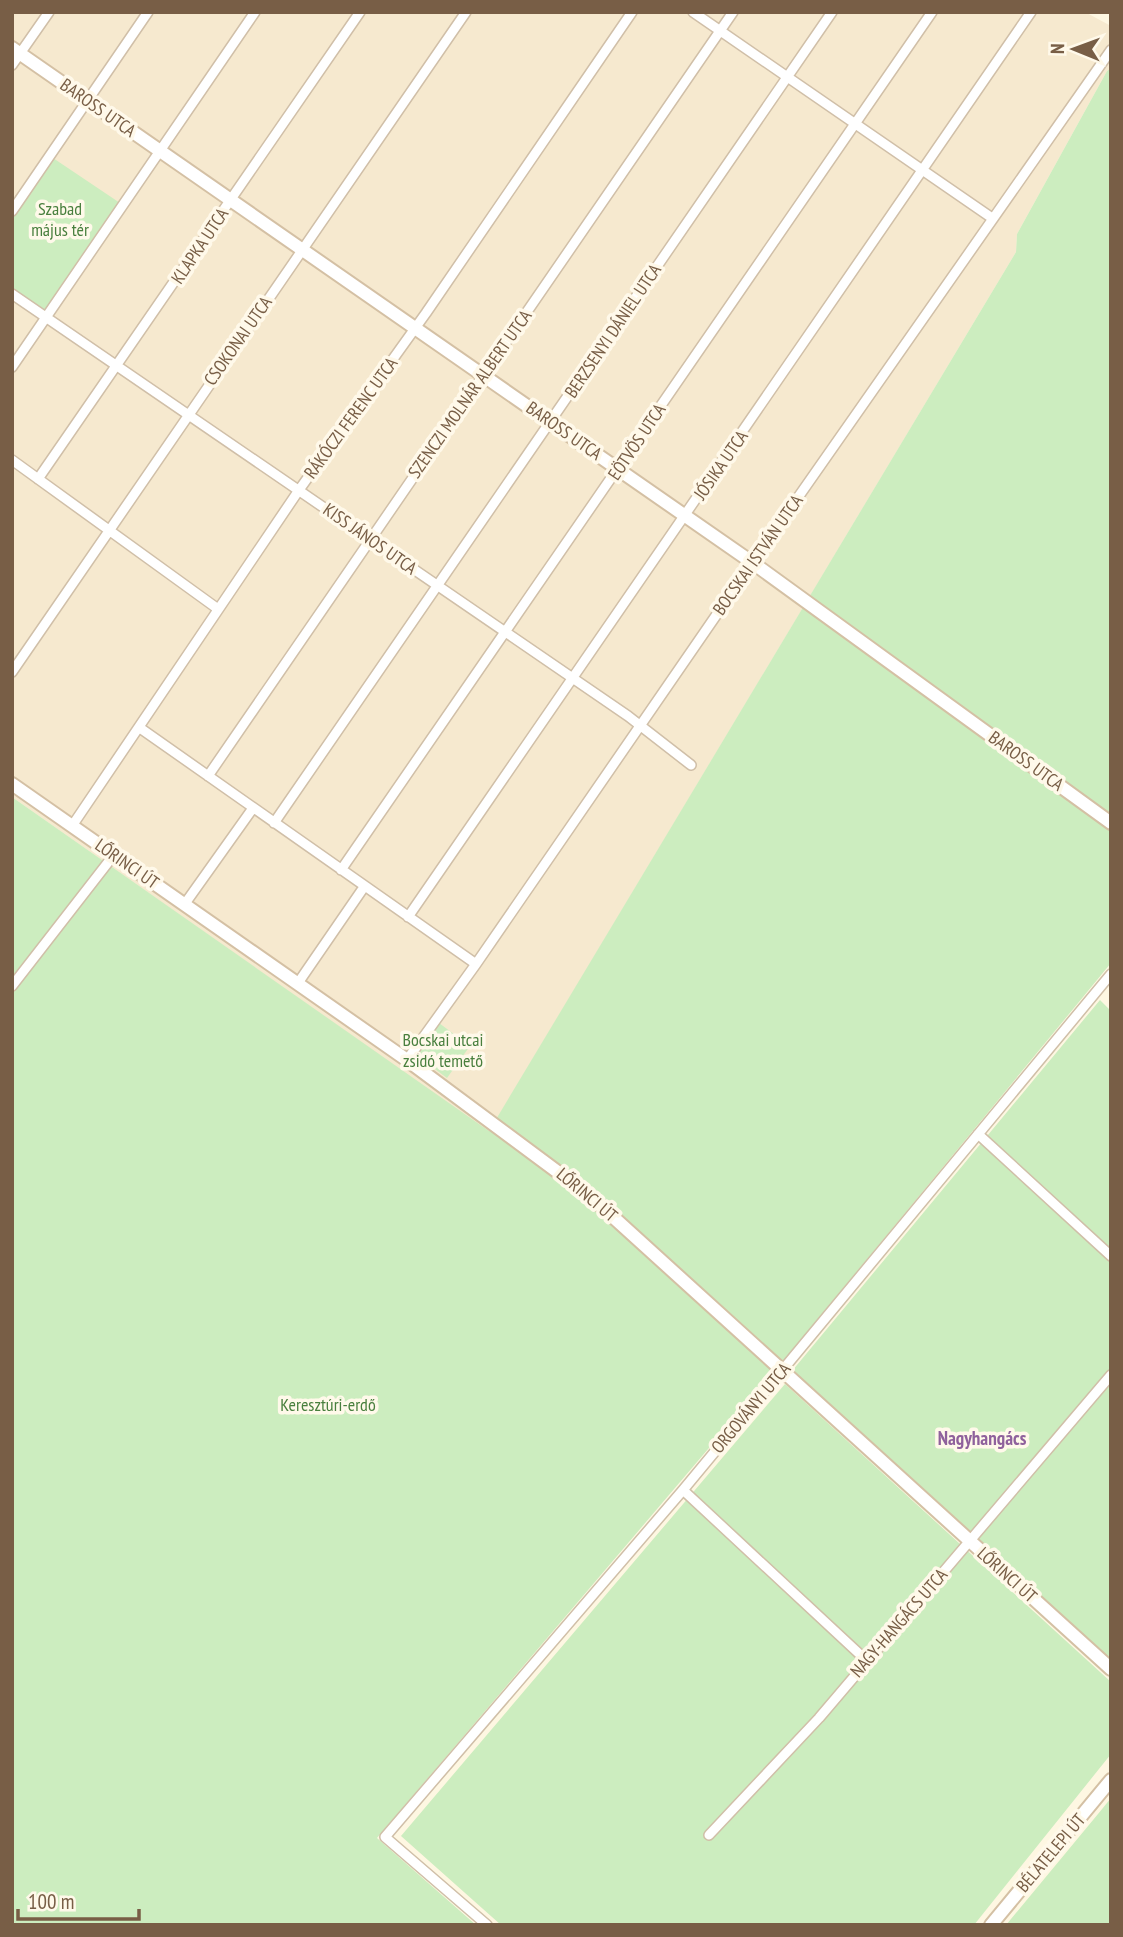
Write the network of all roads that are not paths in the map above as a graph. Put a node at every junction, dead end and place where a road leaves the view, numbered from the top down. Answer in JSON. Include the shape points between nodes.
{"nodes":[{"id":1,"x":49,"y":12,"type":"edge"},
{"id":2,"x":148,"y":12,"type":"edge"},
{"id":3,"x":255,"y":12,"type":"edge"},
{"id":4,"x":360,"y":12,"type":"edge"},
{"id":5,"x":466,"y":12,"type":"edge"},
{"id":6,"x":632,"y":12,"type":"edge"},
{"id":7,"x":693,"y":12,"type":"edge"},
{"id":8,"x":733,"y":12,"type":"edge"},
{"id":9,"x":832,"y":12,"type":"edge"},
{"id":10,"x":932,"y":12,"type":"edge"},
{"id":11,"x":1031,"y":12,"type":"edge"},
{"id":12,"x":720,"y":31,"type":"junction"},
{"id":13,"x":1111,"y":50,"type":"edge"},
{"id":14,"x":16,"y":51,"type":"edge"},
{"id":15,"x":12,"y":65,"type":"edge"},
{"id":16,"x":788,"y":77,"type":"junction"},
{"id":17,"x":87,"y":100,"type":"junction"},
{"id":18,"x":856,"y":123,"type":"junction"},
{"id":19,"x":159,"y":151,"type":"junction"},
{"id":20,"x":924,"y":172,"type":"junction"},
{"id":21,"x":231,"y":200,"type":"junction"},
{"id":22,"x":12,"y":211,"type":"edge"},
{"id":23,"x":992,"y":218,"type":"junction"},
{"id":24,"x":302,"y":250,"type":"junction"},
{"id":25,"x":12,"y":294,"type":"edge"},
{"id":26,"x":46,"y":318,"type":"junction"},
{"id":27,"x":415,"y":328,"type":"junction"},
{"id":28,"x":117,"y":366,"type":"junction"},
{"id":29,"x":12,"y":367,"type":"edge"},
{"id":30,"x":483,"y":375,"type":"junction"},
{"id":31,"x":188,"y":415,"type":"junction"},
{"id":32,"x":551,"y":422,"type":"junction"},
{"id":33,"x":12,"y":460,"type":"edge"},
{"id":34,"x":619,"y":469,"type":"junction"},
{"id":35,"x":38,"y":479,"type":"junction"},
{"id":36,"x":299,"y":490,"type":"junction"},
{"id":37,"x":686,"y":516,"type":"junction"},
{"id":38,"x":109,"y":531,"type":"junction"},
{"id":39,"x":370,"y":538,"type":"junction"},
{"id":40,"x":753,"y":563,"type":"junction"},
{"id":41,"x":437,"y":585,"type":"junction"},
{"id":42,"x":218,"y":609,"type":"junction"},
{"id":43,"x":504,"y":632,"type":"junction"},
{"id":44,"x":12,"y":672,"type":"edge"},
{"id":45,"x":573,"y":680,"type":"junction"},
{"id":46,"x":140,"y":727,"type":"junction"},
{"id":47,"x":639,"y":727,"type":"junction"},
{"id":48,"x":691,"y":765,"type":"dead end"},
{"id":49,"x":208,"y":776,"type":"junction"},
{"id":50,"x":12,"y":784,"type":"edge"},
{"id":51,"x":253,"y":808,"type":"junction"},
{"id":52,"x":274,"y":823,"type":"junction"},
{"id":53,"x":1111,"y":823,"type":"edge"},
{"id":54,"x":72,"y":826,"type":"junction"},
{"id":55,"x":113,"y":856,"type":"junction"},
{"id":56,"x":341,"y":870,"type":"junction"},
{"id":57,"x":364,"y":887,"type":"junction"},
{"id":58,"x":184,"y":905,"type":"junction"},
{"id":59,"x":408,"y":917,"type":"junction"},
{"id":60,"x":476,"y":964,"type":"junction"},
{"id":61,"x":1111,"y":974,"type":"edge"},
{"id":62,"x":298,"y":984,"type":"junction"},
{"id":63,"x":12,"y":986,"type":"edge"},
{"id":64,"x":407,"y":1060,"type":"junction"},
{"id":65,"x":978,"y":1134,"type":"junction"},
{"id":66,"x":1111,"y":1256,"type":"edge"},
{"id":67,"x":782,"y":1371,"type":"junction"},
{"id":68,"x":1111,"y":1375,"type":"edge"},
{"id":69,"x":683,"y":1490,"type":"junction"},
{"id":70,"x":970,"y":1541,"type":"junction"},
{"id":71,"x":867,"y":1661,"type":"junction"},
{"id":72,"x":1111,"y":1669,"type":"edge"},
{"id":73,"x":1111,"y":1780,"type":"edge"},
{"id":74,"x":709,"y":1835,"type":"dead end"},
{"id":75,"x":487,"y":1925,"type":"edge"},
{"id":76,"x":991,"y":1925,"type":"edge"}],
"edges":[{"from":1,"to":14,"type":"street"},
{"from":2,"to":17,"type":"street"},
{"from":3,"to":19,"type":"street"},
{"from":4,"to":21,"type":"street","name":"KLAPKA UTCA"},
{"from":5,"to":24,"type":"street","name":"CSOKONAI UTCA"},
{"from":6,"to":27,"type":"street","name":"RÁKÓCZI FERENC UTCA"},
{"from":7,"to":12,"type":"street"},
{"from":8,"to":12,"type":"street","name":"SZENCZI MOLNÁR ALBERT UTCA"},
{"from":9,"to":16,"type":"street","name":"BERZSENYI DÁNIEL UTCA"},
{"from":10,"to":18,"type":"street","name":"EÖTVÖS UTCA"},
{"from":11,"to":20,"type":"street","name":"JÓSIKA UTCA"},
{"from":12,"to":16,"type":"street"},
{"from":12,"to":30,"type":"street","name":"SZENCZI MOLNÁR ALBERT UTCA"},
{"from":13,"to":23,"type":"street","name":"BOCSKAI ISTVÁN UTCA"},
{"from":14,"to":15,"type":"street"},
{"from":14,"to":17,"type":"street","name":"BAROSS UTCA"},
{"from":16,"to":18,"type":"street"},
{"from":16,"to":32,"type":"street","name":"BERZSENYI DÁNIEL UTCA"},
{"from":17,"to":19,"type":"street","name":"BAROSS UTCA"},
{"from":17,"to":22,"type":"street"},
{"from":18,"to":20,"type":"street"},
{"from":18,"to":34,"type":"street","name":"EÖTVÖS UTCA"},
{"from":19,"to":21,"type":"street","name":"BAROSS UTCA"},
{"from":19,"to":26,"type":"street"},
{"from":20,"to":23,"type":"street"},
{"from":20,"to":37,"type":"street","name":"JÓSIKA UTCA"},
{"from":21,"to":24,"type":"street","name":"BAROSS UTCA"},
{"from":21,"to":28,"type":"street","name":"KLAPKA UTCA"},
{"from":23,"to":40,"type":"street","name":"BOCSKAI ISTVÁN UTCA"},
{"from":24,"to":27,"type":"street","name":"BAROSS UTCA"},
{"from":24,"to":31,"type":"street","name":"CSOKONAI UTCA"},
{"from":25,"to":26,"type":"street","name":"KISS JÁNOS UTCA"},
{"from":26,"to":28,"type":"street","name":"KISS JÁNOS UTCA"},
{"from":26,"to":29,"type":"street"},
{"from":27,"to":30,"type":"street","name":"BAROSS UTCA"},
{"from":27,"to":36,"type":"street","name":"RÁKÓCZI FERENC UTCA"},
{"from":28,"to":31,"type":"street","name":"KISS JÁNOS UTCA"},
{"from":28,"to":35,"type":"street","name":"KLAPKA UTCA"},
{"from":30,"to":32,"type":"street","name":"BAROSS UTCA"},
{"from":30,"to":39,"type":"street","name":"SZENCZI MOLNÁR ALBERT UTCA"},
{"from":31,"to":36,"type":"street","name":"KISS JÁNOS UTCA"},
{"from":31,"to":38,"type":"street","name":"CSOKONAI UTCA"},
{"from":32,"to":34,"type":"street","name":"BAROSS UTCA"},
{"from":32,"to":41,"type":"street","name":"BERZSENYI DÁNIEL UTCA"},
{"from":33,"to":35,"type":"street"},
{"from":34,"to":37,"type":"street","name":"BAROSS UTCA"},
{"from":34,"to":43,"type":"street","name":"EÖTVÖS UTCA"},
{"from":35,"to":38,"type":"street"},
{"from":36,"to":39,"type":"street","name":"KISS JÁNOS UTCA"},
{"from":36,"to":42,"type":"street","name":"RÁKÓCZI FERENC UTCA"},
{"from":37,"to":40,"type":"street","name":"BAROSS UTCA"},
{"from":37,"to":45,"type":"street","name":"JÓSIKA UTCA"},
{"from":38,"to":42,"type":"street"},
{"from":38,"to":44,"type":"street","name":"CSOKONAI UTCA"},
{"from":39,"to":41,"type":"street","name":"KISS JÁNOS UTCA"},
{"from":39,"to":49,"type":"street","name":"SZENCZI MOLNÁR ALBERT UTCA"},
{"from":40,"to":47,"type":"street","name":"BOCSKAI ISTVÁN UTCA"},
{"from":40,"to":53,"type":"street","name":"BAROSS UTCA"},
{"from":41,"to":43,"type":"street","name":"KISS JÁNOS UTCA"},
{"from":41,"to":52,"type":"street","name":"BERZSENYI DÁNIEL UTCA"},
{"from":42,"to":46,"type":"street","name":"RÁKÓCZI FERENC UTCA"},
{"from":43,"to":45,"type":"street","name":"KISS JÁNOS UTCA"},
{"from":43,"to":56,"type":"street","name":"EÖTVÖS UTCA"},
{"from":45,"to":47,"type":"street","name":"KISS JÁNOS UTCA"},
{"from":45,"to":59,"type":"street","name":"JÓSIKA UTCA"},
{"from":46,"to":49,"type":"street"},
{"from":46,"to":54,"type":"street","name":"RÁKÓCZI FERENC UTCA"},
{"from":47,"to":48,"type":"street","name":"KISS JÁNOS UTCA"},
{"from":47,"to":60,"type":"street","name":"BOCSKAI ISTVÁN UTCA"},
{"from":49,"to":51,"type":"street"},
{"from":50,"to":54,"type":"street","name":"LŐRINCI ÚT"},
{"from":51,"to":52,"type":"street"},
{"from":51,"to":58,"type":"street"},
{"from":52,"to":56,"type":"street"},
{"from":54,"to":55,"type":"street","name":"LŐRINCI ÚT"},
{"from":55,"to":58,"type":"street","name":"LŐRINCI ÚT"},
{"from":55,"to":63,"type":"street"},
{"from":56,"to":57,"type":"street"},
{"from":57,"to":59,"type":"street"},
{"from":57,"to":62,"type":"street"},
{"from":58,"to":62,"type":"street","name":"LŐRINCI ÚT"},
{"from":59,"to":60,"type":"street"},
{"from":60,"to":64,"type":"street","name":"BOCSKAI ISTVÁN UTCA"},
{"from":61,"to":65,"type":"street","name":"ORGOVÁNYI UTCA"},
{"from":62,"to":64,"type":"street","name":"LŐRINCI ÚT"},
{"from":64,"to":67,"type":"street","name":"LŐRINCI ÚT","via":[[590,1196]]},
{"from":65,"to":66,"type":"street"},
{"from":65,"to":67,"type":"street","name":"ORGOVÁNYI UTCA"},
{"from":67,"to":69,"type":"street","name":"ORGOVÁNYI UTCA"},
{"from":67,"to":70,"type":"street","name":"LŐRINCI ÚT"},
{"from":68,"to":70,"type":"street","name":"NAGY-HANGÁCS UTCA"},
{"from":69,"to":71,"type":"street"},
{"from":69,"to":75,"type":"street","name":"ORGOVÁNYI UTCA","via":[[385,1837]]},
{"from":70,"to":71,"type":"street","name":"NAGY-HANGÁCS UTCA"},
{"from":70,"to":72,"type":"street","name":"LŐRINCI ÚT"},
{"from":71,"to":74,"type":"street","name":"NAGY-HANGÁCS UTCA"},
{"from":73,"to":76,"type":"street","name":"BÉLATELEPI ÚT"}]}
